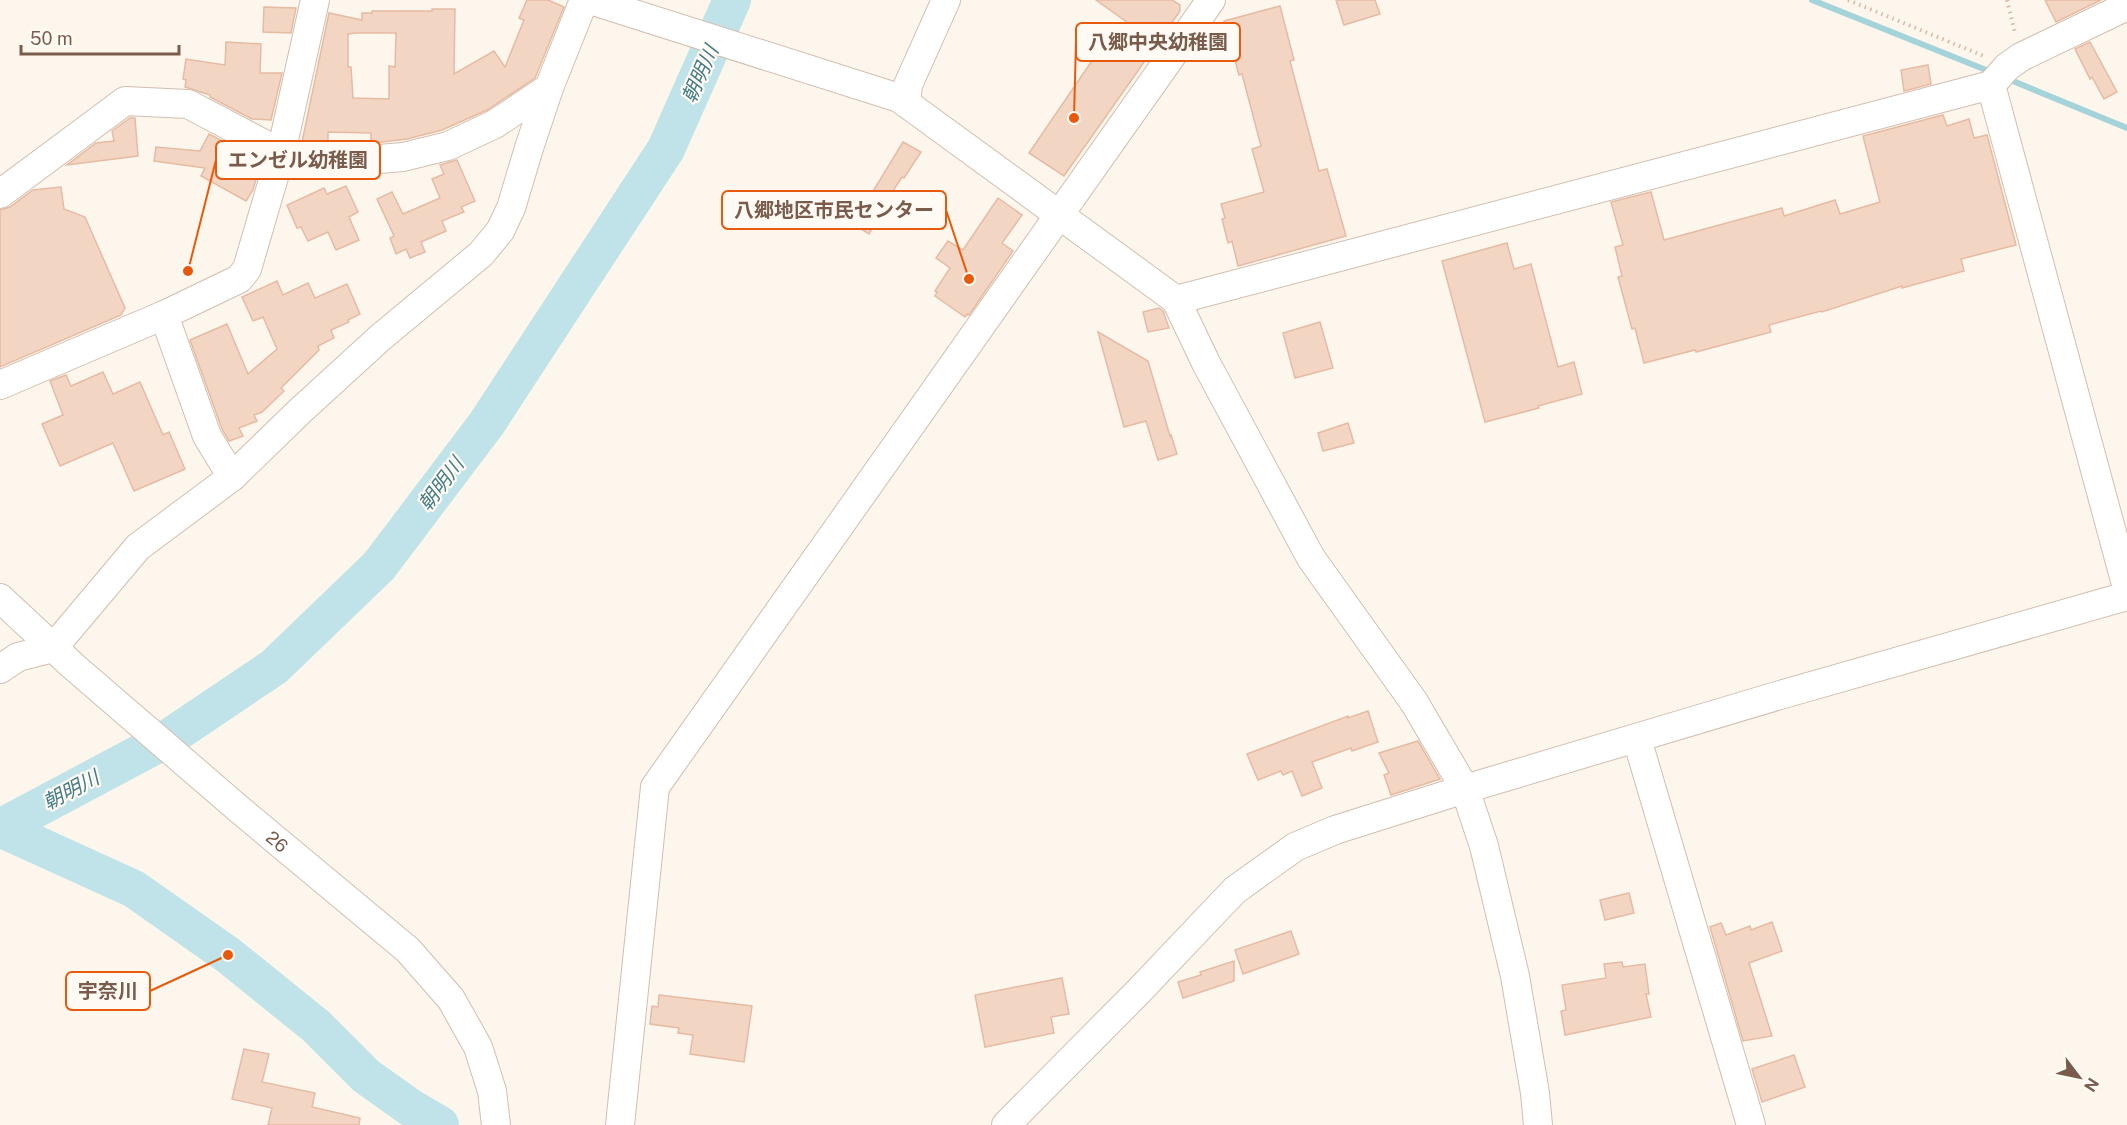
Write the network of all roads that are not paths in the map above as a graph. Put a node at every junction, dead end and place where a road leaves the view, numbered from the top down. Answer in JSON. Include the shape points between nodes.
{"nodes":[{"id":1,"x":315,"y":0,"type":"edge"},
{"id":2,"x":584,"y":0,"type":"edge"},
{"id":3,"x":590,"y":0,"type":"edge"},
{"id":4,"x":946,"y":0,"type":"edge"},
{"id":5,"x":1211,"y":0,"type":"edge"},
{"id":6,"x":2127,"y":6,"type":"edge"},
{"id":7,"x":2004,"y":72,"type":"junction"},
{"id":8,"x":549,"y":88,"type":"junction"},
{"id":9,"x":902,"y":101,"type":"junction"},
{"id":10,"x":281,"y":153,"type":"junction"},
{"id":11,"x":0,"y":194,"type":"edge"},
{"id":12,"x":1058,"y":216,"type":"junction"},
{"id":13,"x":1176,"y":300,"type":"junction"},
{"id":14,"x":164,"y":315,"type":"junction"},
{"id":15,"x":0,"y":385,"type":"edge"},
{"id":16,"x":232,"y":477,"type":"junction"},
{"id":17,"x":2127,"y":588,"type":"edge"},
{"id":18,"x":2127,"y":596,"type":"edge"},
{"id":19,"x":0,"y":598,"type":"edge"},
{"id":20,"x":63,"y":657,"type":"junction"},
{"id":21,"x":0,"y":669,"type":"edge"},
{"id":22,"x":1637,"y":739,"type":"junction"},
{"id":23,"x":1465,"y":789,"type":"junction"},
{"id":24,"x":496,"y":1125,"type":"edge"},
{"id":25,"x":620,"y":1125,"type":"edge"},
{"id":26,"x":1006,"y":1125,"type":"edge"},
{"id":27,"x":1538,"y":1125,"type":"edge"},
{"id":28,"x":1751,"y":1125,"type":"edge"}],
"edges":[{"from":1,"to":10,"type":"street"},
{"from":2,"to":8,"type":"street"},
{"from":3,"to":9,"type":"street"},
{"from":4,"to":9,"type":"street"},
{"from":5,"to":12,"type":"street"},
{"from":6,"to":7,"type":"street"},
{"from":7,"to":13,"type":"street"},
{"from":7,"to":17,"type":"street"},
{"from":8,"to":10,"type":"street","via":[[495,124],[448,146],[415,155],[312,162]]},
{"from":8,"to":16,"type":"street","via":[[511,208],[488,246],[381,337]]},
{"from":9,"to":12,"type":"street"},
{"from":10,"to":11,"type":"street","via":[[188,104],[125,101]]},
{"from":10,"to":14,"type":"street","via":[[247,268],[239,279]]},
{"from":12,"to":13,"type":"street"},
{"from":12,"to":25,"type":"street","via":[[656,787]]},
{"from":13,"to":23,"type":"street","via":[[1311,558],[1414,702]]},
{"from":14,"to":15,"type":"street"},
{"from":14,"to":16,"type":"street","via":[[207,436]]},
{"from":16,"to":20,"type":"street","via":[[138,547]]},
{"from":18,"to":22,"type":"street"},
{"from":19,"to":20,"type":"street","name":"26"},
{"from":20,"to":21,"type":"street","via":[[18,657]]},
{"from":20,"to":24,"type":"street","name":"26","via":[[408,950],[450,999],[478,1047],[492,1091]]},
{"from":22,"to":23,"type":"street"},
{"from":22,"to":28,"type":"street"},
{"from":23,"to":26,"type":"street","via":[[1335,830],[1295,847],[1265,866],[1235,890]]},
{"from":23,"to":27,"type":"street","via":[[1484,846],[1515,976]]}]}
